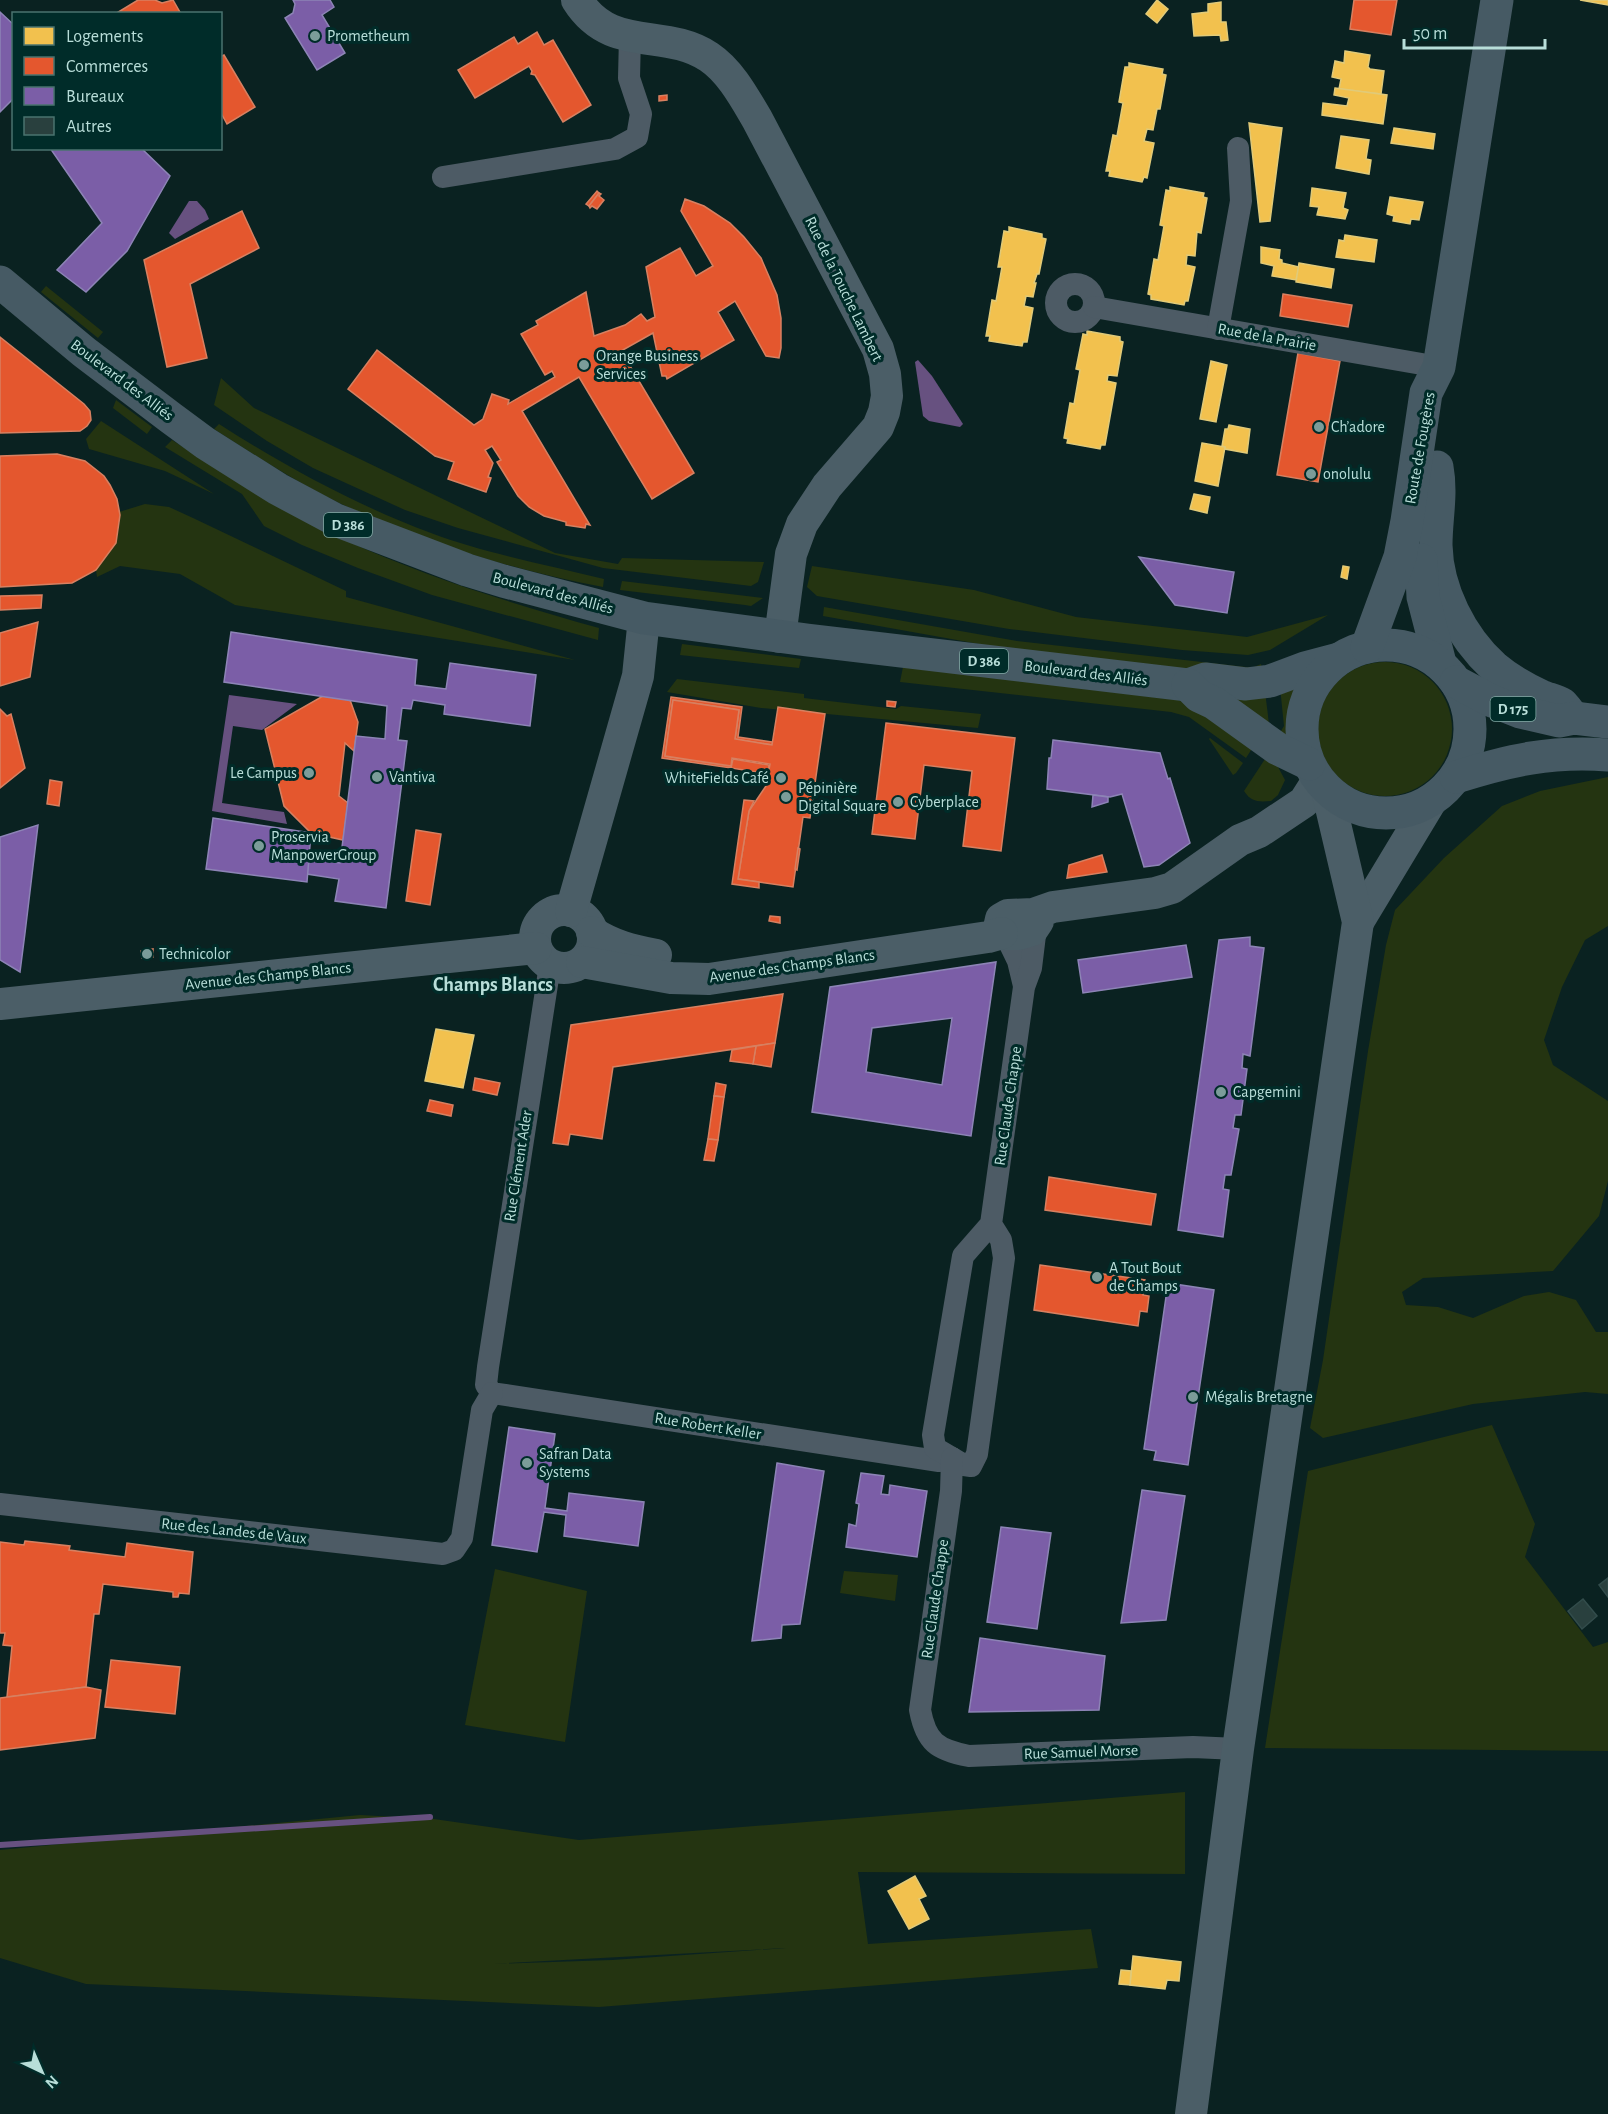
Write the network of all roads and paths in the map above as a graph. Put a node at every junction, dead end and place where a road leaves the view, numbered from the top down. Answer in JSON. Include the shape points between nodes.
{"nodes":[{"id":1,"x":577,"y":0,"type":"edge"},
{"id":2,"x":1497,"y":0,"type":"edge"},
{"id":3,"x":630,"y":36,"type":"junction"},
{"id":4,"x":1238,"y":148,"type":"dead end"},
{"id":5,"x":443,"y":177,"type":"dead end"},
{"id":6,"x":0,"y":282,"type":"edge"},
{"id":7,"x":1094,"y":307,"type":"dead end"},
{"id":8,"x":1218,"y":329,"type":"junction"},
{"id":9,"x":1439,"y":367,"type":"junction"},
{"id":10,"x":1437,"y":467,"type":"junction"},
{"id":11,"x":645,"y":618,"type":"junction"},
{"id":12,"x":780,"y":637,"type":"junction"},
{"id":13,"x":1353,"y":653,"type":"junction"},
{"id":14,"x":1448,"y":673,"type":"junction"},
{"id":15,"x":1188,"y":685,"type":"junction"},
{"id":16,"x":1574,"y":718,"type":"junction"},
{"id":17,"x":1608,"y":722,"type":"edge"},
{"id":18,"x":1608,"y":755,"type":"edge"},
{"id":19,"x":1456,"y":777,"type":"junction"},
{"id":20,"x":1318,"y":778,"type":"junction"},
{"id":21,"x":1431,"y":801,"type":"junction"},
{"id":22,"x":582,"y":921,"type":"junction"},
{"id":23,"x":1358,"y":922,"type":"junction"},
{"id":24,"x":1016,"y":925,"type":"junction"},
{"id":25,"x":543,"y":956,"type":"junction"},
{"id":26,"x":582,"y":962,"type":"junction"},
{"id":27,"x":1024,"y":987,"type":"junction"},
{"id":28,"x":0,"y":1004,"type":"edge"},
{"id":29,"x":991,"y":1224,"type":"junction"},
{"id":30,"x":492,"y":1393,"type":"junction"},
{"id":31,"x":962,"y":1462,"type":"junction"},
{"id":32,"x":0,"y":1504,"type":"edge"},
{"id":33,"x":928,"y":1738,"type":"joint"},
{"id":34,"x":1238,"y":1749,"type":"junction"},
{"id":35,"x":1196,"y":2113,"type":"edge"}],
"edges":[{"from":1,"to":3,"type":"street","name":"Rue de la Touche Lambert","via":[[607,30]]},
{"from":2,"to":9,"type":"main road"},
{"from":3,"to":5,"type":"street","via":[[629,78],[641,114],[637,137],[615,149]]},
{"from":3,"to":12,"type":"street","name":"Rue de la Touche Lambert","via":[[674,42],[709,57],[738,86],[878,349],[885,374],[887,396],[878,427],[827,486],[801,524],[791,554]]},
{"from":4,"to":8,"type":"street","via":[[1241,201]]},
{"from":6,"to":11,"type":"main road","name":"Boulevard des Alliés","number":"D 386","via":[[90,357],[205,443],[336,520],[467,570]]},
{"from":7,"to":8,"type":"street","name":"Rue de la Prairie"},
{"from":8,"to":9,"type":"street","name":"Rue de la Prairie"},
{"from":9,"to":10,"type":"main road","name":"Route de Fougères","via":[[1446,397]]},
{"from":9,"to":13,"type":"main road","name":"Route de Fougères","via":[[1426,393],[1400,557]]},
{"from":10,"to":14,"type":"main road","name":"Route de Fougères","via":[[1430,484],[1421,571],[1423,597]]},
{"from":10,"to":16,"type":"main road","via":[[1438,565],[1460,624],[1495,667],[1527,689],[1562,704]]},
{"from":11,"to":12,"type":"main road","name":"Boulevard des Alliés","number":"D 386"},
{"from":11,"to":22,"type":"street","via":[[638,676]]},
{"from":12,"to":15,"type":"main road","name":"Boulevard des Alliés","number":"D 386"},
{"from":13,"to":14,"type":"main road","via":[[1386,645],[1406,647],[1423,653]]},
{"from":13,"to":15,"type":"main road","name":"Boulevard des Alliés","number":"D 386","via":[[1270,681],[1246,684],[1205,679]]},
{"from":13,"to":20,"type":"main road","via":[[1323,673],[1304,707],[1302,740]]},
{"from":14,"to":16,"type":"main road","number":"D 175","via":[[1492,701],[1520,712],[1559,720]]},
{"from":14,"to":19,"type":"main road","via":[[1466,700],[1470,720],[1468,750]]},
{"from":15,"to":20,"type":"main road","name":"Boulevard des Alliés"},
{"from":16,"to":17,"type":"main road","number":"D 175"},
{"from":18,"to":19,"type":"main road","via":[[1531,757]]},
{"from":19,"to":21,"type":"main road"},
{"from":20,"to":21,"type":"main road","via":[[1342,801],[1376,813],[1395,813]]},
{"from":20,"to":23,"type":"street"},
{"from":20,"to":24,"type":"street","name":"Avenue des Champs Blancs","via":[[1304,802],[1240,840],[1172,888],[1053,907]]},
{"from":21,"to":23,"type":"street"},
{"from":22,"to":24,"type":"street","name":"Avenue des Champs Blancs","via":[[619,947],[668,958],[702,959],[977,919]]},
{"from":22,"to":25,"type":"street","via":[[558,910],[546,915],[536,931]]},
{"from":22,"to":26,"type":"street","via":[[592,945]]},
{"from":23,"to":34,"type":"street"},
{"from":24,"to":26,"type":"street","name":"Avenue des Champs Blancs","via":[[988,937],[709,979],[671,978]]},
{"from":24,"to":27,"type":"street","name":"Rue Claude Chappe"},
{"from":24,"to":27,"type":"street","name":"Rue Claude Chappe","via":[[1031,968]]},
{"from":25,"to":26,"type":"street","via":[[567,968]]},
{"from":25,"to":28,"type":"street","name":"Avenue des Champs Blancs"},
{"from":25,"to":30,"type":"street","name":"Rue Clément Ader","via":[[519,1159],[488,1367],[486,1385]]},
{"from":27,"to":29,"type":"street","name":"Rue Claude Chappe"},
{"from":29,"to":31,"type":"street","name":"Rue Claude Chappe","via":[[1004,1258],[977,1454]]},
{"from":29,"to":31,"type":"street","via":[[963,1256],[933,1435],[935,1448]]},
{"from":30,"to":31,"type":"street","name":"Rue Robert Keller"},
{"from":30,"to":32,"type":"street","name":"Rue des Landes de Vaux","via":[[483,1410],[462,1538],[454,1550],[443,1554]]},
{"from":31,"to":33,"type":"street","name":"Rue Claude Chappe","via":[[951,1491],[920,1710]]},
{"from":33,"to":34,"type":"street","name":"Rue Samuel Morse","via":[[940,1748],[969,1756],[1193,1747]]},
{"from":34,"to":35,"type":"street"}]}
